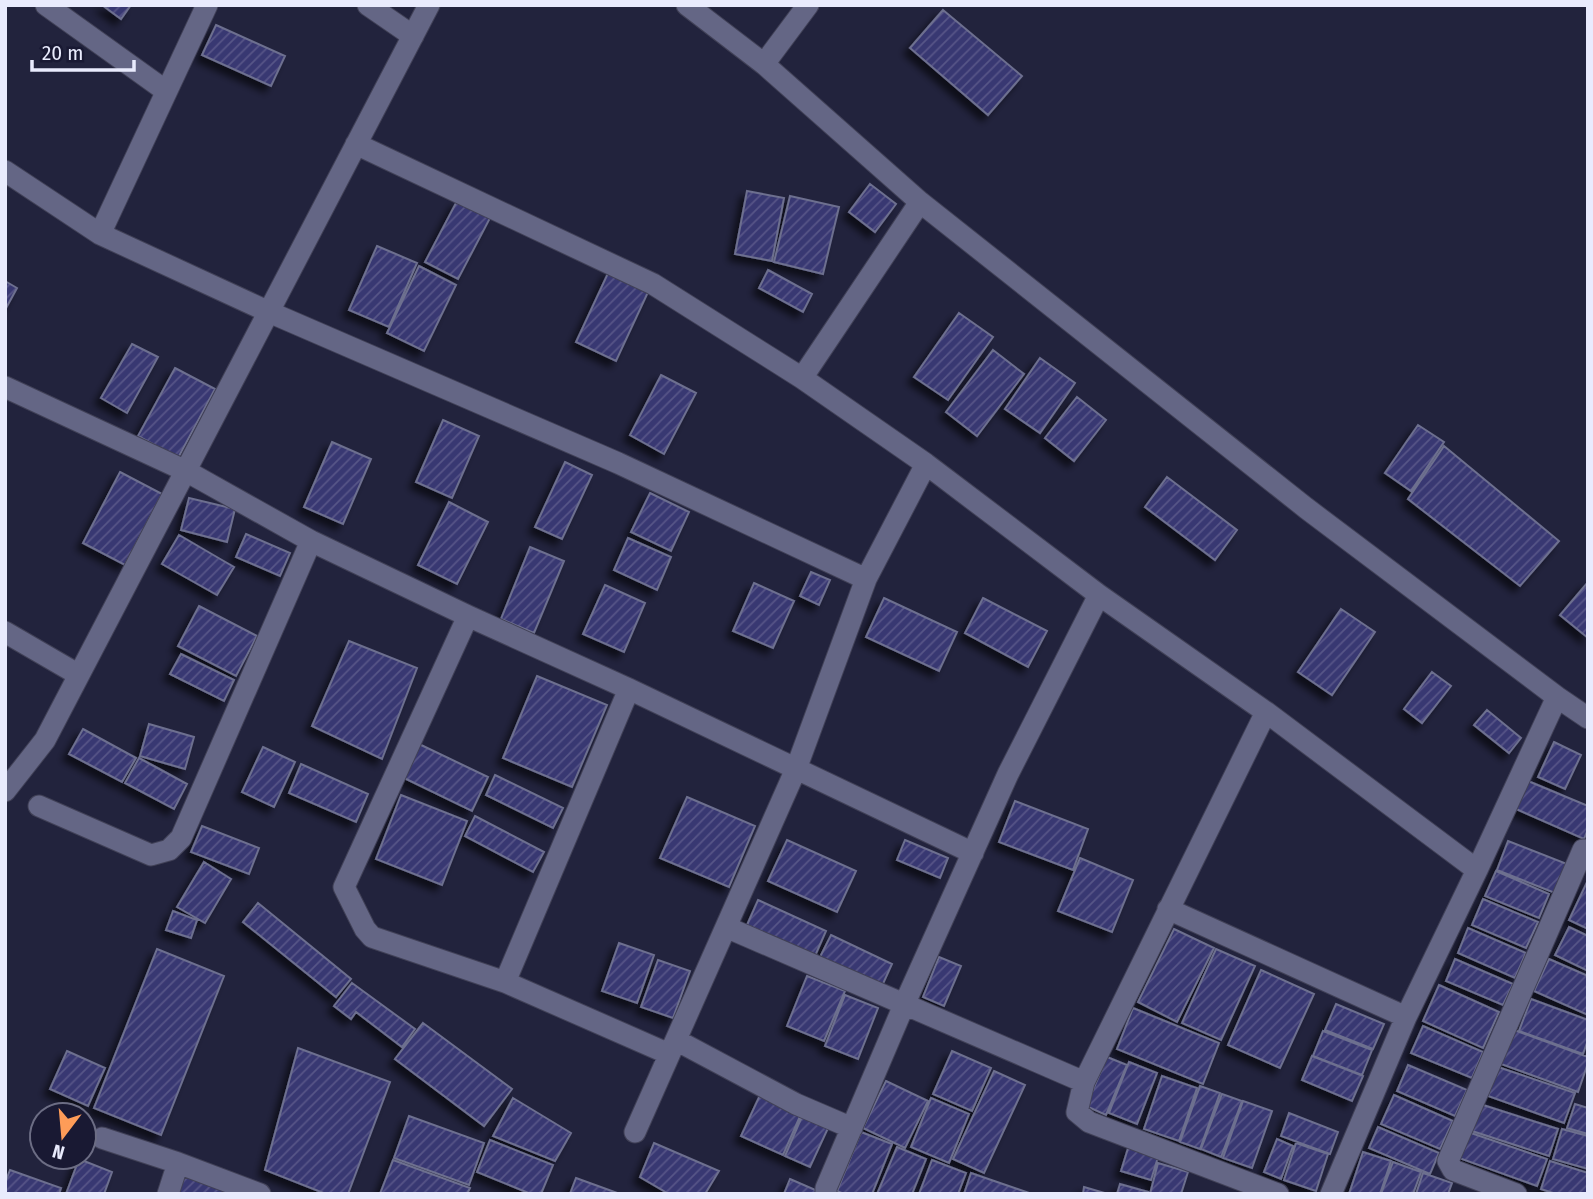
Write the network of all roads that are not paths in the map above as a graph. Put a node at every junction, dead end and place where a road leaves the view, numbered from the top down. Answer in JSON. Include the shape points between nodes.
{"nodes":[{"id":1,"x":46,"y":5,"type":"edge"},
{"id":2,"x":207,"y":5,"type":"edge"},
{"id":3,"x":368,"y":5,"type":"edge"},
{"id":4,"x":429,"y":5,"type":"edge"},
{"id":5,"x":687,"y":5,"type":"edge"},
{"id":6,"x":808,"y":5,"type":"edge"},
{"id":7,"x":413,"y":36,"type":"junction"},
{"id":8,"x":764,"y":64,"type":"junction"},
{"id":9,"x":166,"y":91,"type":"junction"},
{"id":10,"x":356,"y":144,"type":"junction"},
{"id":11,"x":5,"y":171,"type":"edge"},
{"id":12,"x":920,"y":202,"type":"junction"},
{"id":13,"x":100,"y":234,"type":"junction"},
{"id":14,"x":269,"y":312,"type":"junction"},
{"id":15,"x":802,"y":378,"type":"junction"},
{"id":16,"x":5,"y":387,"type":"edge"},
{"id":17,"x":926,"y":464,"type":"junction"},
{"id":18,"x":186,"y":471,"type":"junction"},
{"id":19,"x":312,"y":541,"type":"junction"},
{"id":20,"x":866,"y":579,"type":"junction"},
{"id":21,"x":1099,"y":595,"type":"junction"},
{"id":22,"x":468,"y":616,"type":"junction"},
{"id":23,"x":5,"y":632,"type":"edge"},
{"id":24,"x":79,"y":675,"type":"junction"},
{"id":25,"x":629,"y":690,"type":"junction"},
{"id":26,"x":1557,"y":697,"type":"junction"},
{"id":27,"x":1266,"y":712,"type":"junction"},
{"id":28,"x":1588,"y":718,"type":"edge"},
{"id":29,"x":796,"y":769,"type":"junction"},
{"id":30,"x":5,"y":791,"type":"edge"},
{"id":31,"x":39,"y":807,"type":"dead end"},
{"id":32,"x":1588,"y":850,"type":"edge"},
{"id":33,"x":973,"y":853,"type":"junction"},
{"id":34,"x":1477,"y":870,"type":"junction"},
{"id":35,"x":1168,"y":909,"type":"junction"},
{"id":36,"x":726,"y":928,"type":"junction"},
{"id":37,"x":505,"y":982,"type":"junction"},
{"id":38,"x":904,"y":1005,"type":"junction"},
{"id":39,"x":1406,"y":1017,"type":"junction"},
{"id":40,"x":672,"y":1047,"type":"junction"},
{"id":41,"x":1084,"y":1082,"type":"junction"},
{"id":42,"x":852,"y":1128,"type":"junction"},
{"id":43,"x":635,"y":1132,"type":"dead end"},
{"id":44,"x":102,"y":1138,"type":"dead end"},
{"id":45,"x":178,"y":1163,"type":"junction"},
{"id":46,"x":168,"y":1194,"type":"edge"},
{"id":47,"x":260,"y":1194,"type":"edge"},
{"id":48,"x":826,"y":1194,"type":"edge"},
{"id":49,"x":1278,"y":1194,"type":"edge"},
{"id":50,"x":1331,"y":1194,"type":"edge"},
{"id":51,"x":1516,"y":1194,"type":"edge"}],
"edges":[{"from":1,"to":9,"type":"street"},
{"from":2,"to":9,"type":"street"},
{"from":3,"to":7,"type":"street"},
{"from":4,"to":7,"type":"street"},
{"from":5,"to":8,"type":"street"},
{"from":6,"to":8,"type":"street"},
{"from":7,"to":10,"type":"street"},
{"from":8,"to":12,"type":"street"},
{"from":9,"to":13,"type":"street"},
{"from":10,"to":14,"type":"street"},
{"from":10,"to":15,"type":"street","via":[[653,285]]},
{"from":11,"to":13,"type":"street"},
{"from":12,"to":15,"type":"street"},
{"from":12,"to":26,"type":"street","via":[[1306,508]]},
{"from":13,"to":14,"type":"street"},
{"from":14,"to":18,"type":"street"},
{"from":14,"to":20,"type":"street","via":[[618,463]]},
{"from":15,"to":17,"type":"street"},
{"from":16,"to":18,"type":"street"},
{"from":17,"to":20,"type":"street"},
{"from":17,"to":21,"type":"street"},
{"from":18,"to":19,"type":"street"},
{"from":18,"to":24,"type":"street"},
{"from":19,"to":22,"type":"street"},
{"from":19,"to":31,"type":"street","via":[[181,838],[169,850],[151,855]]},
{"from":20,"to":29,"type":"street"},
{"from":21,"to":27,"type":"street"},
{"from":21,"to":33,"type":"street"},
{"from":22,"to":25,"type":"street"},
{"from":22,"to":37,"type":"street","via":[[344,887],[372,937]]},
{"from":23,"to":24,"type":"street"},
{"from":24,"to":30,"type":"street","via":[[45,740]]},
{"from":25,"to":29,"type":"street"},
{"from":25,"to":37,"type":"street"},
{"from":26,"to":28,"type":"street"},
{"from":26,"to":34,"type":"street"},
{"from":27,"to":34,"type":"street"},
{"from":27,"to":35,"type":"street"},
{"from":29,"to":33,"type":"street"},
{"from":29,"to":36,"type":"street"},
{"from":32,"to":51,"type":"street","via":[[1583,850],[1448,1161],[1453,1170]]},
{"from":33,"to":38,"type":"street"},
{"from":34,"to":39,"type":"street"},
{"from":35,"to":39,"type":"street"},
{"from":35,"to":41,"type":"street"},
{"from":36,"to":38,"type":"street"},
{"from":36,"to":40,"type":"street"},
{"from":37,"to":40,"type":"street"},
{"from":38,"to":41,"type":"street"},
{"from":38,"to":42,"type":"street"},
{"from":39,"to":50,"type":"street"},
{"from":40,"to":42,"type":"street"},
{"from":40,"to":43,"type":"street"},
{"from":41,"to":49,"type":"street","via":[[1077,1112],[1089,1122]]},
{"from":42,"to":48,"type":"street"},
{"from":44,"to":45,"type":"street"},
{"from":45,"to":46,"type":"street"},
{"from":45,"to":47,"type":"street"}]}
